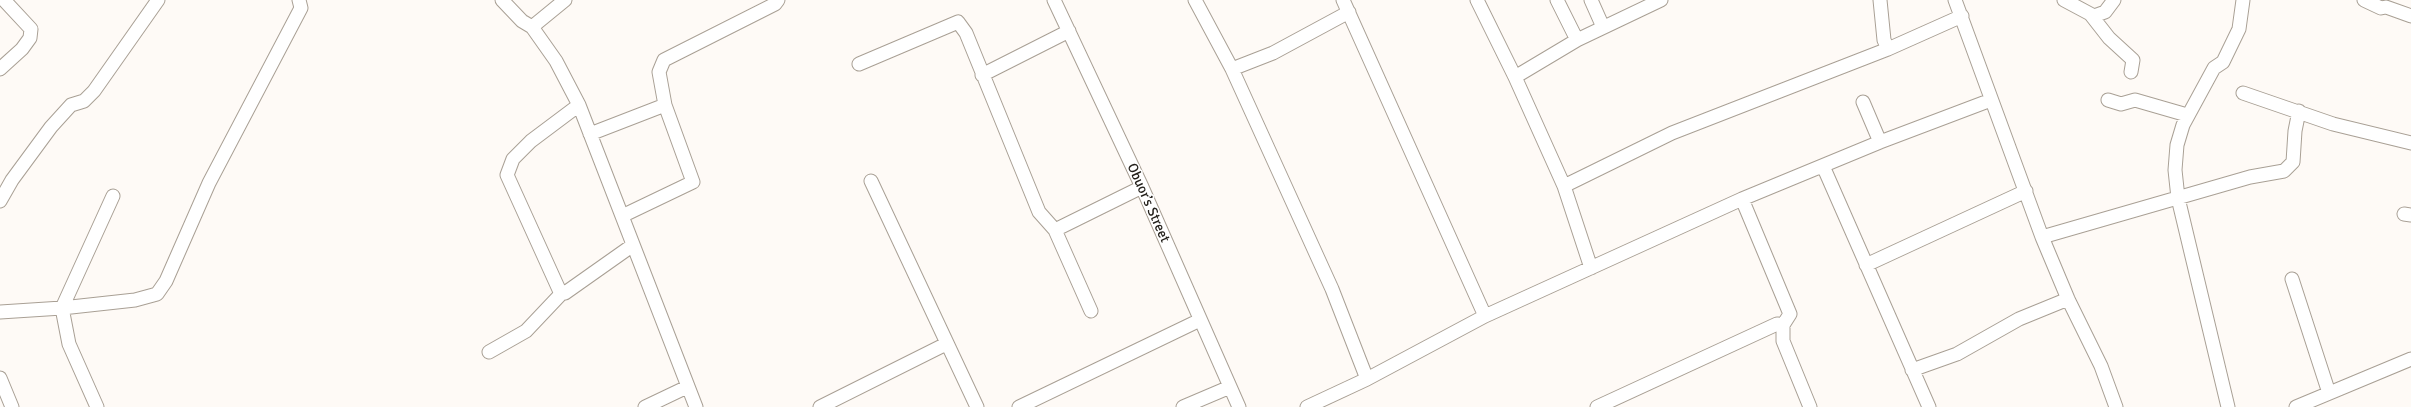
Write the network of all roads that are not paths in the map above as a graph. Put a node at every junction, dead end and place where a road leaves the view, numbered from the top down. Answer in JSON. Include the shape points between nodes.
{"nodes":[{"id":1,"x":4,"y":0,"type":"edge"},
{"id":2,"x":158,"y":0,"type":"edge"},
{"id":3,"x":299,"y":0,"type":"edge"},
{"id":4,"x":502,"y":0,"type":"edge"},
{"id":5,"x":565,"y":0,"type":"edge"},
{"id":6,"x":778,"y":0,"type":"edge"},
{"id":7,"x":1054,"y":0,"type":"edge"},
{"id":8,"x":1196,"y":0,"type":"edge"},
{"id":9,"x":1343,"y":0,"type":"edge"},
{"id":10,"x":1477,"y":0,"type":"edge"},
{"id":11,"x":1557,"y":0,"type":"edge"},
{"id":12,"x":1591,"y":0,"type":"edge"},
{"id":13,"x":1661,"y":0,"type":"edge"},
{"id":14,"x":1880,"y":0,"type":"edge"},
{"id":15,"x":1955,"y":0,"type":"edge"},
{"id":16,"x":2064,"y":0,"type":"edge"},
{"id":17,"x":2114,"y":0,"type":"edge"},
{"id":18,"x":2243,"y":0,"type":"edge"},
{"id":19,"x":2364,"y":0,"type":"edge"},
{"id":20,"x":2388,"y":4,"type":"edge"},
{"id":21,"x":1349,"y":12,"type":"junction"},
{"id":22,"x":2091,"y":15,"type":"junction"},
{"id":23,"x":1962,"y":16,"type":"junction"},
{"id":24,"x":2411,"y":16,"type":"edge"},
{"id":25,"x":532,"y":27,"type":"junction"},
{"id":26,"x":1603,"y":27,"type":"junction"},
{"id":27,"x":1069,"y":31,"type":"junction"},
{"id":28,"x":1577,"y":40,"type":"junction"},
{"id":29,"x":1888,"y":49,"type":"junction"},
{"id":30,"x":859,"y":64,"type":"dead end"},
{"id":31,"x":0,"y":69,"type":"edge"},
{"id":32,"x":1232,"y":69,"type":"junction"},
{"id":33,"x":2131,"y":72,"type":"dead end"},
{"id":34,"x":982,"y":75,"type":"junction"},
{"id":35,"x":1515,"y":77,"type":"junction"},
{"id":36,"x":2243,"y":93,"type":"dead end"},
{"id":37,"x":1991,"y":100,"type":"junction"},
{"id":38,"x":2108,"y":100,"type":"dead end"},
{"id":39,"x":1863,"y":102,"type":"dead end"},
{"id":40,"x":579,"y":105,"type":"junction"},
{"id":41,"x":665,"y":105,"type":"junction"},
{"id":42,"x":2299,"y":111,"type":"junction"},
{"id":43,"x":2187,"y":115,"type":"junction"},
{"id":44,"x":590,"y":134,"type":"junction"},
{"id":45,"x":1880,"y":142,"type":"junction"},
{"id":46,"x":2411,"y":143,"type":"edge"},
{"id":47,"x":1823,"y":166,"type":"junction"},
{"id":48,"x":871,"y":181,"type":"dead end"},
{"id":49,"x":1564,"y":186,"type":"junction"},
{"id":50,"x":1142,"y":187,"type":"junction"},
{"id":51,"x":2026,"y":191,"type":"junction"},
{"id":52,"x":113,"y":196,"type":"dead end"},
{"id":53,"x":2178,"y":198,"type":"junction"},
{"id":54,"x":1742,"y":200,"type":"junction"},
{"id":55,"x":0,"y":201,"type":"edge"},
{"id":56,"x":622,"y":216,"type":"junction"},
{"id":57,"x":1055,"y":230,"type":"junction"},
{"id":58,"x":2042,"y":237,"type":"junction"},
{"id":59,"x":633,"y":245,"type":"junction"},
{"id":60,"x":1866,"y":265,"type":"junction"},
{"id":61,"x":1591,"y":268,"type":"junction"},
{"id":62,"x":2292,"y":279,"type":"dead end"},
{"id":63,"x":561,"y":294,"type":"junction"},
{"id":64,"x":2068,"y":299,"type":"junction"},
{"id":65,"x":62,"y":308,"type":"junction"},
{"id":66,"x":1091,"y":311,"type":"dead end"},
{"id":67,"x":0,"y":312,"type":"edge"},
{"id":68,"x":1485,"y":316,"type":"junction"},
{"id":69,"x":1200,"y":320,"type":"junction"},
{"id":70,"x":1783,"y":325,"type":"junction"},
{"id":71,"x":946,"y":344,"type":"junction"},
{"id":72,"x":489,"y":352,"type":"dead end"},
{"id":73,"x":2411,"y":359,"type":"edge"},
{"id":74,"x":1912,"y":370,"type":"junction"},
{"id":75,"x":0,"y":378,"type":"edge"},
{"id":76,"x":1367,"y":379,"type":"junction"},
{"id":77,"x":687,"y":387,"type":"junction"},
{"id":78,"x":1230,"y":387,"type":"junction"},
{"id":79,"x":2329,"y":393,"type":"junction"},
{"id":80,"x":12,"y":407,"type":"edge"},
{"id":81,"x":98,"y":407,"type":"edge"},
{"id":82,"x":645,"y":407,"type":"edge"},
{"id":83,"x":696,"y":407,"type":"edge"},
{"id":84,"x":820,"y":407,"type":"edge"},
{"id":85,"x":977,"y":407,"type":"edge"},
{"id":86,"x":1019,"y":407,"type":"edge"},
{"id":87,"x":1183,"y":407,"type":"edge"},
{"id":88,"x":1239,"y":407,"type":"edge"},
{"id":89,"x":1307,"y":407,"type":"edge"},
{"id":90,"x":1597,"y":407,"type":"edge"},
{"id":91,"x":1810,"y":407,"type":"edge"},
{"id":92,"x":1929,"y":407,"type":"edge"},
{"id":93,"x":2116,"y":407,"type":"edge"},
{"id":94,"x":2228,"y":407,"type":"edge"},
{"id":95,"x":2296,"y":407,"type":"edge"}],
"edges":[{"from":1,"to":31,"type":"street","via":[[31,29],[30,38],[22,49]]},
{"from":2,"to":55,"type":"street","via":[[94,90],[84,101],[71,105],[51,127],[12,180]]},
{"from":3,"to":65,"type":"street","via":[[301,8],[208,183],[166,281],[157,294],[135,300]]},
{"from":4,"to":25,"type":"street","via":[[522,21]]},
{"from":5,"to":25,"type":"street"},
{"from":6,"to":41,"type":"street","via":[[775,4],[664,60],[659,72]]},
{"from":7,"to":27,"type":"street","name":"Obuor’s Street"},
{"from":8,"to":32,"type":"street"},
{"from":9,"to":21,"type":"street"},
{"from":10,"to":35,"type":"street"},
{"from":11,"to":28,"type":"street"},
{"from":12,"to":26,"type":"street"},
{"from":13,"to":26,"type":"street"},
{"from":14,"to":29,"type":"street","via":[[1884,40]]},
{"from":15,"to":23,"type":"street"},
{"from":16,"to":22,"type":"street"},
{"from":17,"to":22,"type":"street","via":[[2105,12]]},
{"from":18,"to":43,"type":"street","via":[[2239,29],[2223,62],[2214,68]]},
{"from":19,"to":20,"type":"street","via":[[2381,8]]},
{"from":20,"to":24,"type":"street"},
{"from":21,"to":32,"type":"street","via":[[1273,53]]},
{"from":21,"to":68,"type":"street"},
{"from":22,"to":33,"type":"street","via":[[2109,38],[2133,60]]},
{"from":23,"to":29,"type":"street"},
{"from":23,"to":37,"type":"street"},
{"from":25,"to":40,"type":"street","via":[[556,61]]},
{"from":26,"to":28,"type":"street"},
{"from":27,"to":34,"type":"street"},
{"from":27,"to":50,"type":"street","name":"Obuor’s Street"},
{"from":28,"to":35,"type":"street"},
{"from":29,"to":49,"type":"street","via":[[1672,133]]},
{"from":30,"to":34,"type":"street","via":[[958,22],[966,34]]},
{"from":32,"to":76,"type":"street","via":[[1332,289]]},
{"from":34,"to":57,"type":"street","via":[[1039,212]]},
{"from":35,"to":49,"type":"street"},
{"from":36,"to":42,"type":"street"},
{"from":37,"to":45,"type":"street"},
{"from":37,"to":51,"type":"street"},
{"from":38,"to":43,"type":"street","via":[[2121,104],[2135,100]]},
{"from":39,"to":45,"type":"street"},
{"from":40,"to":44,"type":"street"},
{"from":40,"to":63,"type":"street","via":[[513,158],[507,174]]},
{"from":41,"to":44,"type":"street"},
{"from":41,"to":56,"type":"street","via":[[693,182]]},
{"from":42,"to":46,"type":"street","via":[[2332,124]]},
{"from":42,"to":53,"type":"street","via":[[2293,162],[2284,171],[2250,177]]},
{"from":43,"to":53,"type":"street","via":[[2177,145],[2175,170]]},
{"from":44,"to":56,"type":"street"},
{"from":45,"to":47,"type":"street"},
{"from":47,"to":54,"type":"street"},
{"from":47,"to":60,"type":"street"},
{"from":48,"to":71,"type":"street"},
{"from":49,"to":61,"type":"street"},
{"from":50,"to":57,"type":"street"},
{"from":50,"to":69,"type":"street","name":"Obuor’s Street"},
{"from":51,"to":58,"type":"street"},
{"from":51,"to":60,"type":"street"},
{"from":52,"to":65,"type":"street"},
{"from":53,"to":58,"type":"street"},
{"from":53,"to":94,"type":"street"},
{"from":54,"to":61,"type":"street"},
{"from":54,"to":70,"type":"street","via":[[1790,314]]},
{"from":56,"to":59,"type":"street"},
{"from":57,"to":66,"type":"street"},
{"from":58,"to":64,"type":"street"},
{"from":59,"to":63,"type":"street"},
{"from":59,"to":77,"type":"street"},
{"from":60,"to":74,"type":"street"},
{"from":61,"to":68,"type":"street"},
{"from":62,"to":79,"type":"street"},
{"from":63,"to":72,"type":"street","via":[[526,331]]},
{"from":64,"to":74,"type":"street","via":[[2019,319],[1957,354]]},
{"from":64,"to":93,"type":"street","via":[[2101,366]]},
{"from":65,"to":67,"type":"street"},
{"from":65,"to":81,"type":"street","via":[[69,344]]},
{"from":68,"to":76,"type":"street"},
{"from":69,"to":78,"type":"street","name":"Obuor’s Street"},
{"from":69,"to":86,"type":"street"},
{"from":70,"to":90,"type":"street","via":[[1777,324]]},
{"from":70,"to":91,"type":"street","via":[[1783,341]]},
{"from":71,"to":84,"type":"street"},
{"from":71,"to":85,"type":"street"},
{"from":73,"to":79,"type":"street"},
{"from":74,"to":92,"type":"street"},
{"from":75,"to":80,"type":"street"},
{"from":76,"to":89,"type":"street"},
{"from":77,"to":82,"type":"street"},
{"from":77,"to":83,"type":"street"},
{"from":78,"to":87,"type":"street"},
{"from":78,"to":88,"type":"street","name":"Obuor’s Street"},
{"from":79,"to":95,"type":"street"}]}
